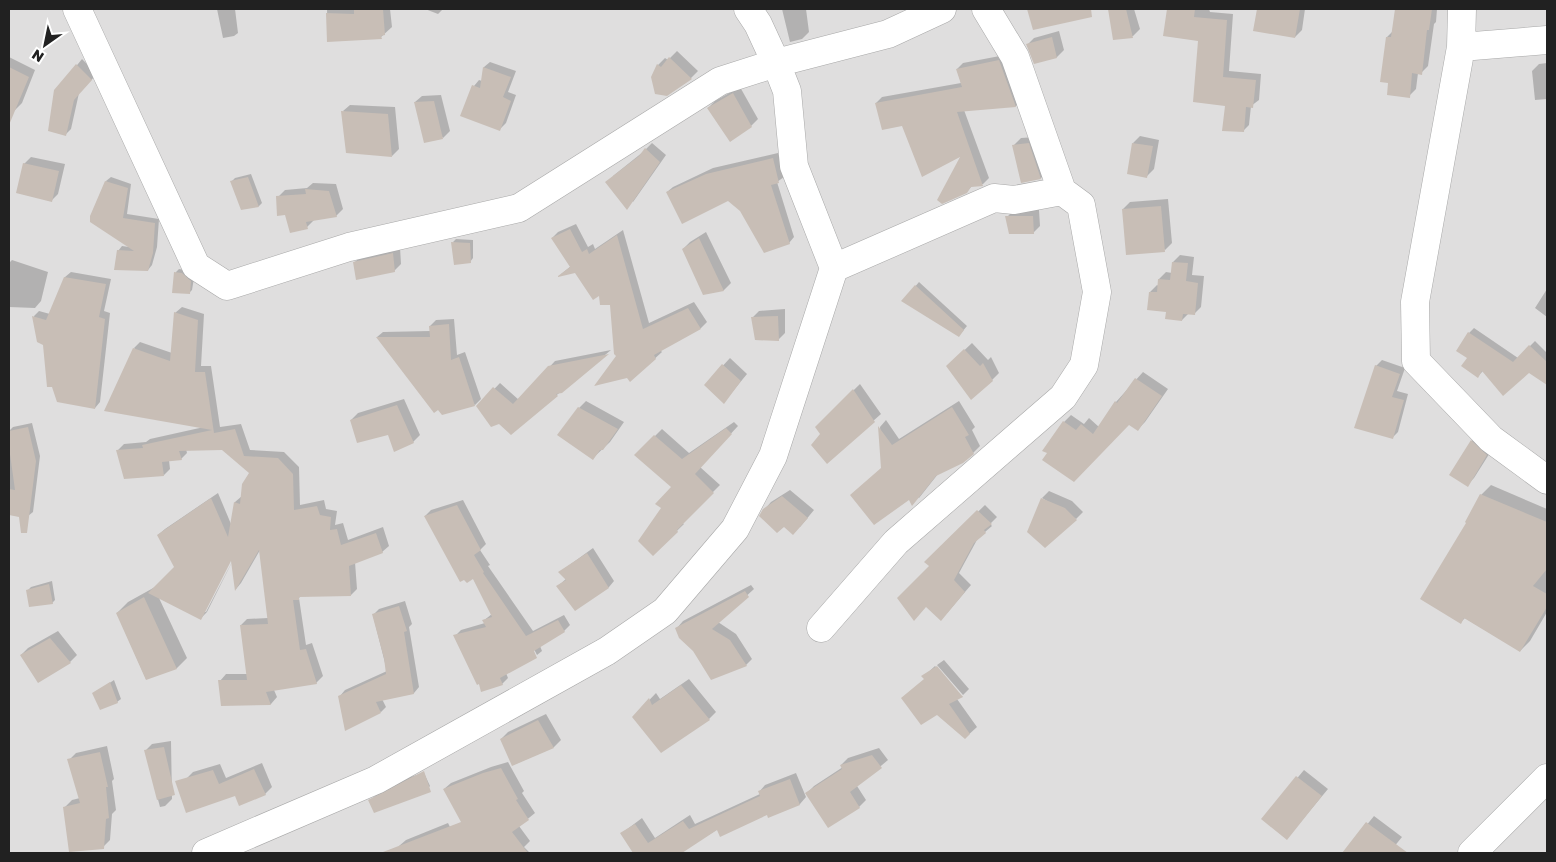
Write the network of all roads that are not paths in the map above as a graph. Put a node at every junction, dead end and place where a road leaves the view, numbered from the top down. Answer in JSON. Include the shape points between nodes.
{"nodes":[{"id":1,"x":77,"y":9,"type":"edge"},
{"id":2,"x":748,"y":9,"type":"edge"},
{"id":3,"x":942,"y":9,"type":"edge"},
{"id":4,"x":986,"y":9,"type":"edge"},
{"id":5,"x":1462,"y":9,"type":"edge"},
{"id":6,"x":1547,"y":40,"type":"edge"},
{"id":7,"x":1460,"y":47,"type":"junction"},
{"id":8,"x":776,"y":63,"type":"junction"},
{"id":9,"x":1062,"y":191,"type":"junction"},
{"id":10,"x":834,"y":268,"type":"junction"},
{"id":11,"x":1547,"y":480,"type":"edge"},
{"id":12,"x":821,"y":628,"type":"dead end"},
{"id":13,"x":1547,"y":778,"type":"edge"},
{"id":14,"x":206,"y":853,"type":"edge"},
{"id":15,"x":1472,"y":853,"type":"edge"}],
"edges":[{"from":1,"to":8,"type":"street","via":[[196,266],[227,286],[349,247],[519,208],[720,81]]},
{"from":2,"to":8,"type":"street"},
{"from":3,"to":8,"type":"street","via":[[888,34]]},
{"from":4,"to":9,"type":"street","via":[[1015,57]]},
{"from":5,"to":7,"type":"street"},
{"from":6,"to":7,"type":"street"},
{"from":7,"to":11,"type":"street","via":[[1414,302],[1416,361],[1491,439]]},
{"from":8,"to":10,"type":"street","via":[[787,91],[794,166]]},
{"from":9,"to":10,"type":"street","via":[[1014,200],[994,198]]},
{"from":9,"to":12,"type":"street","via":[[1081,205],[1097,292],[1084,365],[1063,397],[896,542]]},
{"from":10,"to":14,"type":"street","via":[[773,456],[735,530],[665,611],[608,651],[376,780]]},
{"from":13,"to":15,"type":"street"}]}
